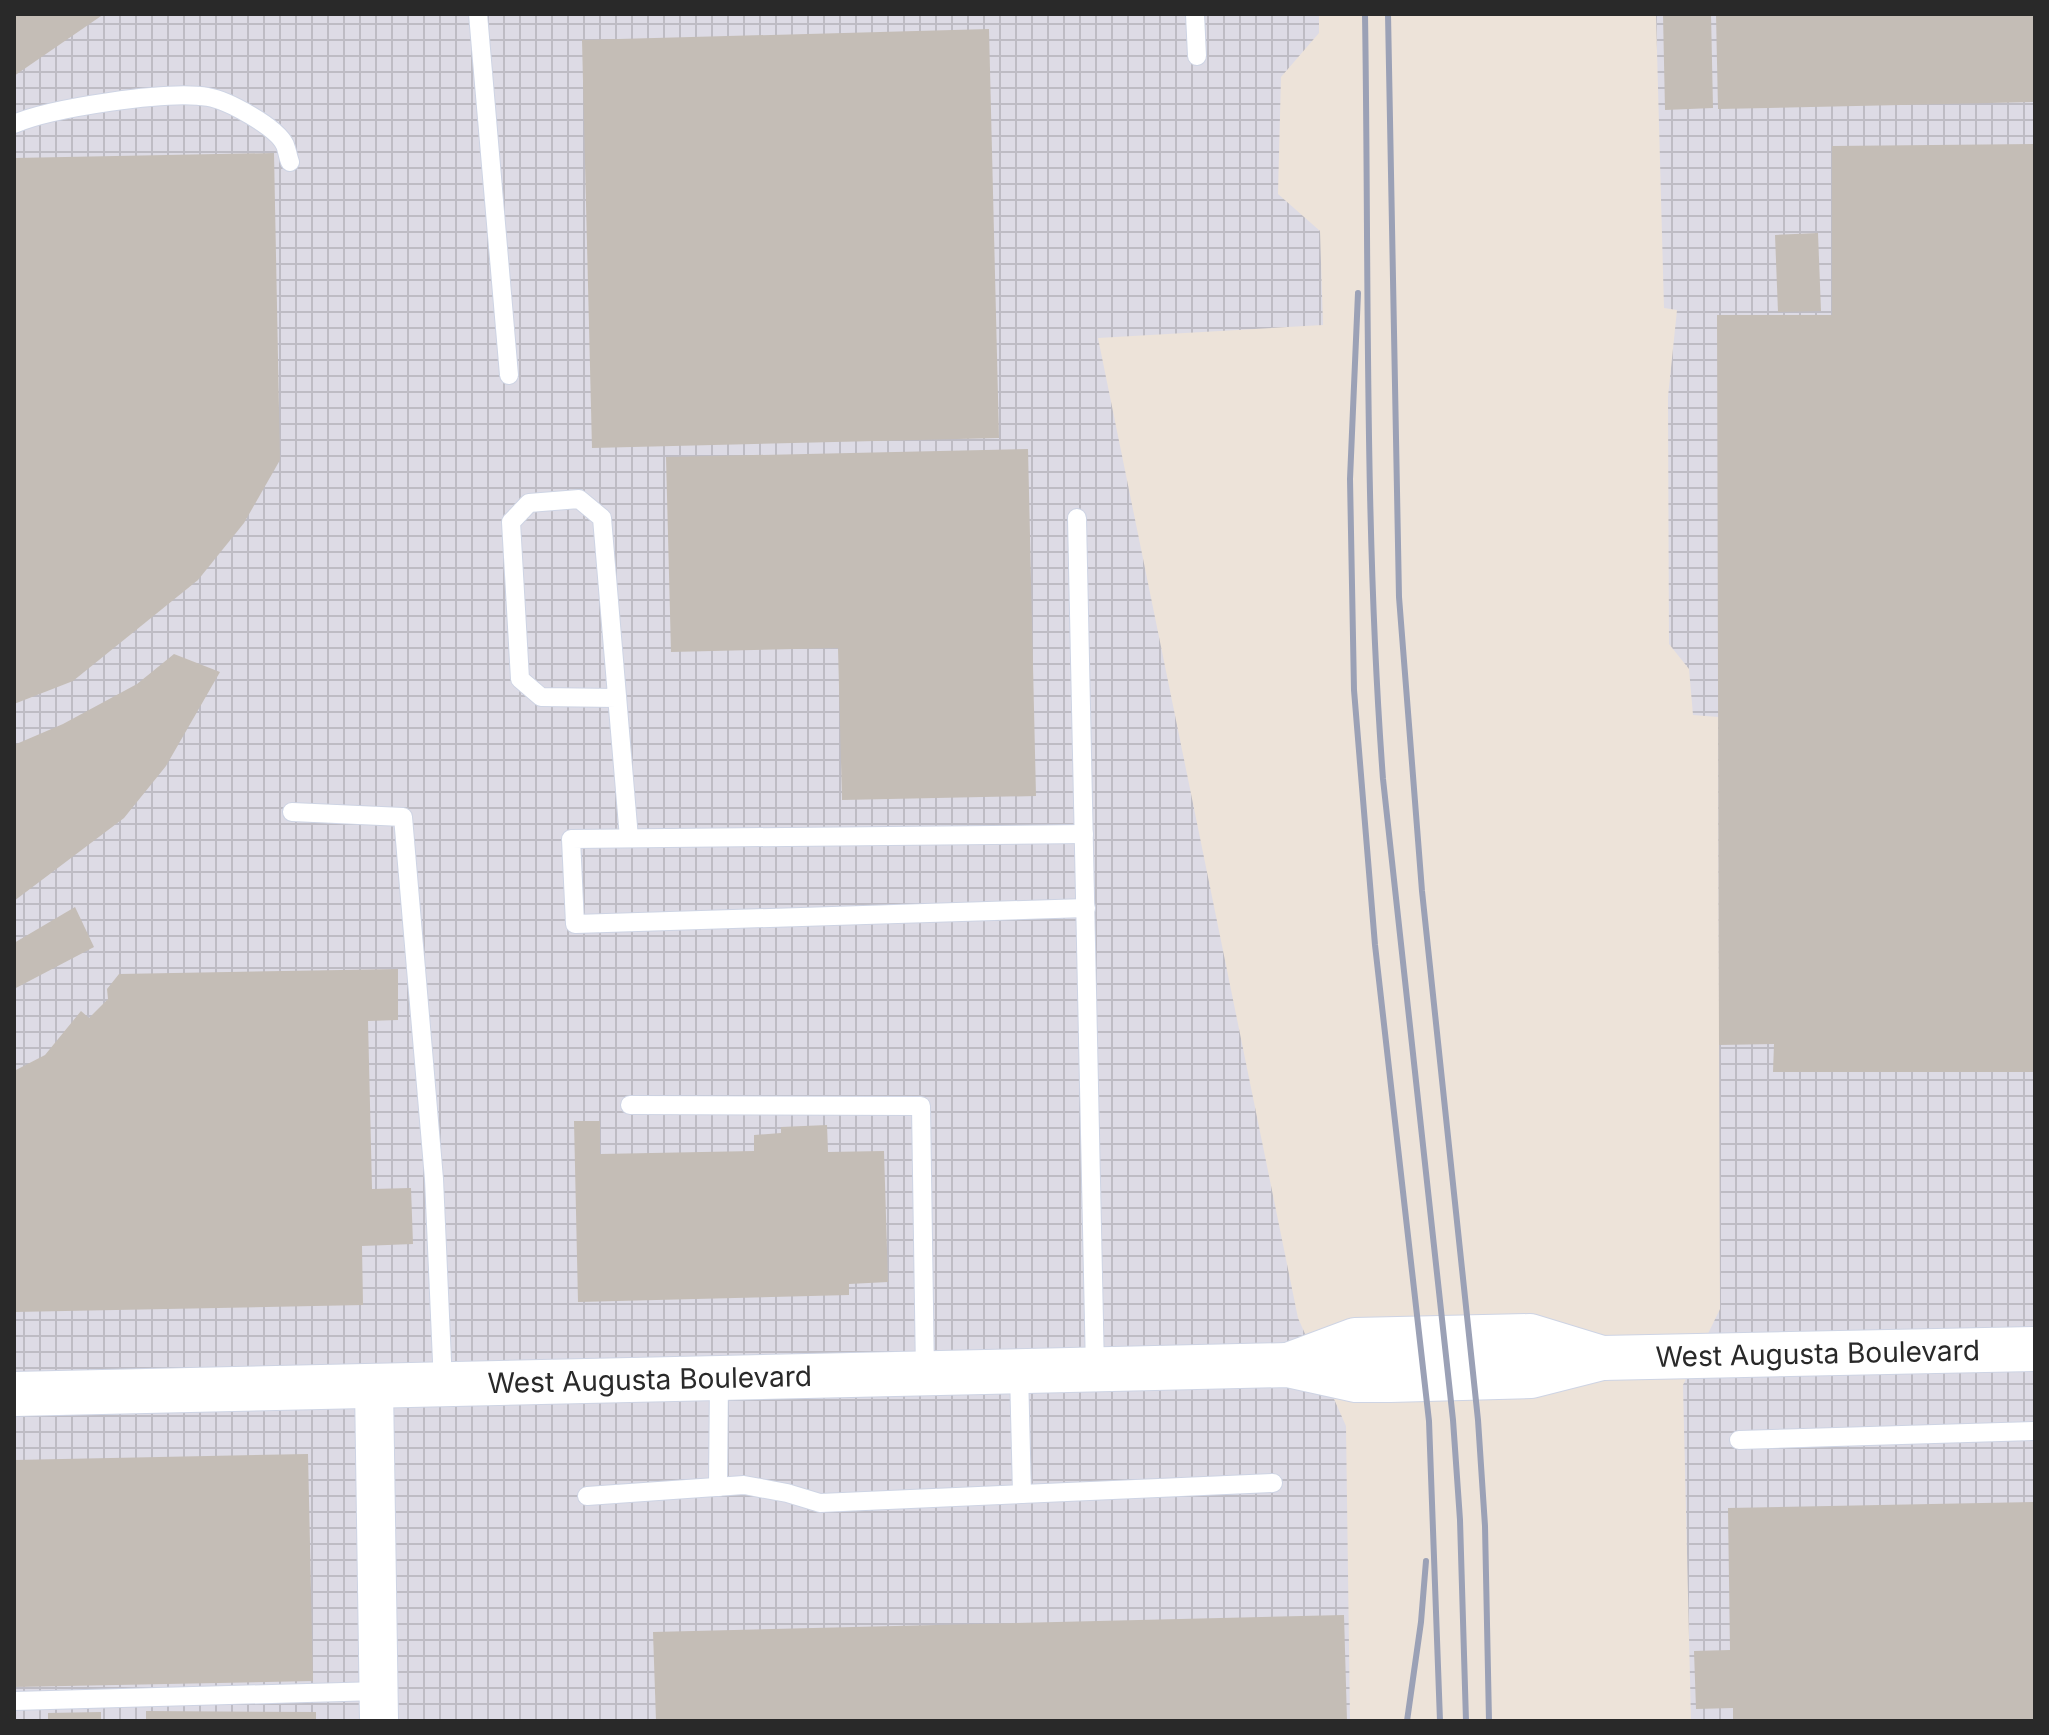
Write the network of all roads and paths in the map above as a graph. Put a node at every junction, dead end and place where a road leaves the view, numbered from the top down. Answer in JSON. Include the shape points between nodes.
{"nodes":[{"id":1,"x":478,"y":14,"type":"edge"},
{"id":2,"x":1195,"y":14,"type":"edge"},
{"id":3,"x":1197,"y":56,"type":"dead end"},
{"id":4,"x":14,"y":124,"type":"edge"},
{"id":5,"x":290,"y":162,"type":"dead end"},
{"id":6,"x":509,"y":375,"type":"dead end"},
{"id":7,"x":1077,"y":518,"type":"dead end"},
{"id":8,"x":617,"y":698,"type":"junction"},
{"id":9,"x":292,"y":812,"type":"dead end"},
{"id":10,"x":1084,"y":834,"type":"junction"},
{"id":11,"x":629,"y":838,"type":"junction"},
{"id":12,"x":1086,"y":908,"type":"junction"},
{"id":13,"x":630,"y":1105,"type":"dead end"},
{"id":14,"x":2035,"y":1349,"type":"edge"},
{"id":15,"x":1095,"y":1370,"type":"junction"},
{"id":16,"x":1019,"y":1372,"type":"junction"},
{"id":17,"x":925,"y":1374,"type":"junction"},
{"id":18,"x":719,"y":1378,"type":"junction"},
{"id":19,"x":443,"y":1384,"type":"junction"},
{"id":20,"x":374,"y":1386,"type":"junction"},
{"id":21,"x":14,"y":1394,"type":"edge"},
{"id":22,"x":2035,"y":1431,"type":"edge"},
{"id":23,"x":1739,"y":1440,"type":"dead end"},
{"id":24,"x":1273,"y":1483,"type":"dead end"},
{"id":25,"x":718,"y":1487,"type":"junction"},
{"id":26,"x":1022,"y":1494,"type":"junction"},
{"id":27,"x":587,"y":1496,"type":"dead end"},
{"id":28,"x":14,"y":1701,"type":"edge"},
{"id":29,"x":379,"y":1706,"type":"edge"}],
"edges":[{"from":1,"to":6,"type":"lane"},
{"from":2,"to":3,"type":"lane"},
{"from":4,"to":5,"type":"lane","via":[[100,104],[209,97],[233,105],[271,130],[284,143]]},
{"from":7,"to":10,"type":"lane"},
{"from":8,"to":8,"type":"lane","via":[[602,518],[579,499],[529,503],[511,522],[520,679],[541,697]]},
{"from":8,"to":11,"type":"lane"},
{"from":9,"to":19,"type":"lane","via":[[403,817],[434,1179]]},
{"from":10,"to":11,"type":"lane"},
{"from":10,"to":12,"type":"lane"},
{"from":11,"to":12,"type":"lane","via":[[571,839],[575,924]]},
{"from":12,"to":15,"type":"lane"},
{"from":13,"to":17,"type":"lane","via":[[921,1106]]},
{"from":14,"to":15,"type":"street","name":"West Augusta Boulevard","via":[[1602,1358],[1531,1376],[1390,1380],[1356,1380],[1288,1365]]},
{"from":15,"to":16,"type":"street","name":"West Augusta Boulevard"},
{"from":16,"to":17,"type":"street","name":"West Augusta Boulevard"},
{"from":16,"to":26,"type":"lane"},
{"from":17,"to":18,"type":"street","name":"West Augusta Boulevard"},
{"from":18,"to":19,"type":"street","name":"West Augusta Boulevard"},
{"from":18,"to":25,"type":"lane"},
{"from":19,"to":20,"type":"street","name":"West Augusta Boulevard"},
{"from":20,"to":21,"type":"street","name":"West Augusta Boulevard"},
{"from":20,"to":29,"type":"street"},
{"from":22,"to":23,"type":"lane"},
{"from":24,"to":26,"type":"lane"},
{"from":25,"to":26,"type":"lane","via":[[744,1485],[820,1503]]},
{"from":25,"to":27,"type":"lane"},
{"from":28,"to":29,"type":"lane"}]}
